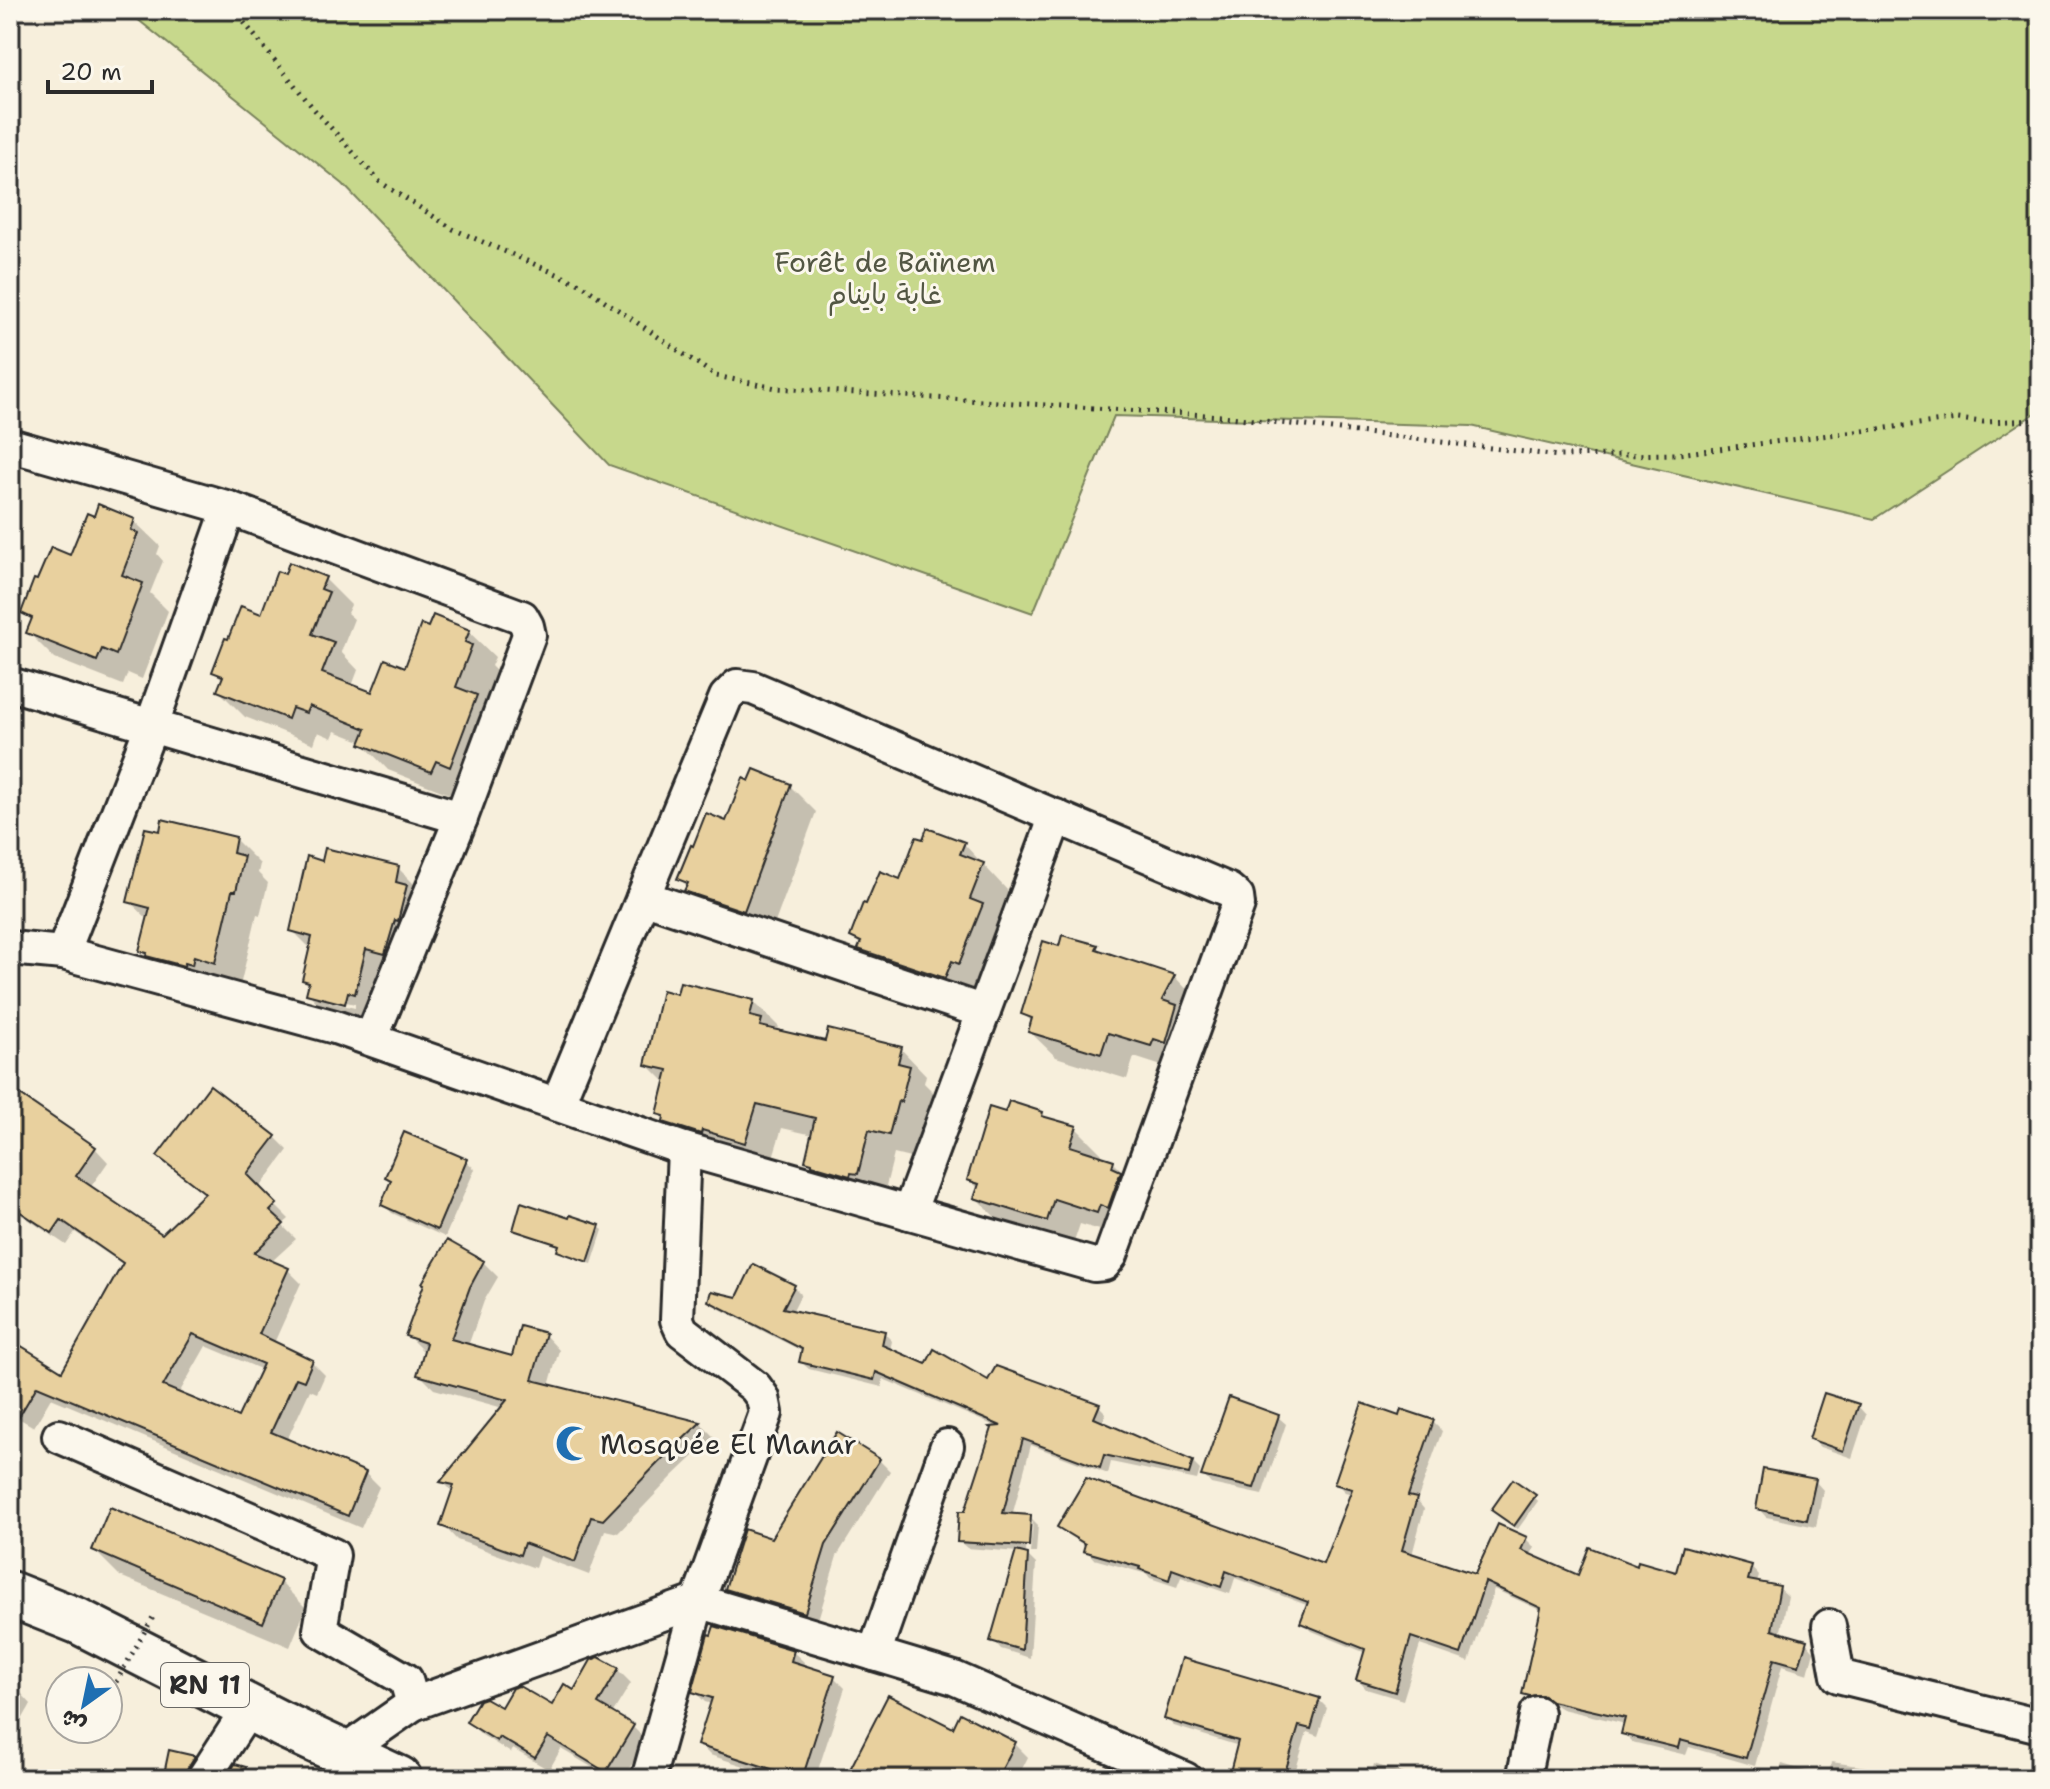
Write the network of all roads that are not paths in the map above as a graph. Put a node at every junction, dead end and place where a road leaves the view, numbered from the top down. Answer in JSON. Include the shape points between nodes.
{"nodes":[{"id":1,"x":10,"y":445,"type":"edge"},
{"id":2,"x":229,"y":508,"type":"junction"},
{"id":3,"x":10,"y":684,"type":"edge"},
{"id":4,"x":151,"y":727,"type":"junction"},
{"id":5,"x":1056,"y":816,"type":"junction"},
{"id":6,"x":461,"y":818,"type":"junction"},
{"id":7,"x":643,"y":897,"type":"junction"},
{"id":8,"x":10,"y":948,"type":"edge"},
{"id":9,"x":63,"y":953,"type":"junction"},
{"id":10,"x":984,"y":1012,"type":"junction"},
{"id":11,"x":371,"y":1039,"type":"junction"},
{"id":12,"x":557,"y":1105,"type":"junction"},
{"id":13,"x":684,"y":1149,"type":"junction"},
{"id":14,"x":909,"y":1213,"type":"junction"},
{"id":15,"x":59,"y":1436,"type":"dead end"},
{"id":16,"x":947,"y":1446,"type":"dead end"},
{"id":17,"x":12,"y":1599,"type":"edge"},
{"id":18,"x":698,"y":1601,"type":"junction"},
{"id":19,"x":1829,"y":1626,"type":"dead end"},
{"id":20,"x":874,"y":1654,"type":"junction"},
{"id":21,"x":413,"y":1704,"type":"junction"},
{"id":22,"x":249,"y":1708,"type":"junction"},
{"id":23,"x":1537,"y":1713,"type":"dead end"},
{"id":24,"x":2040,"y":1726,"type":"edge"},
{"id":25,"x":343,"y":1753,"type":"junction"},
{"id":26,"x":203,"y":1779,"type":"edge"},
{"id":27,"x":399,"y":1779,"type":"edge"},
{"id":28,"x":648,"y":1779,"type":"edge"},
{"id":29,"x":1185,"y":1779,"type":"edge"},
{"id":30,"x":1523,"y":1779,"type":"edge"}],
"edges":[{"from":1,"to":2,"type":"street"},
{"from":2,"to":4,"type":"street"},
{"from":2,"to":6,"type":"street","via":[[522,617],[529,635]]},
{"from":3,"to":4,"type":"street"},
{"from":4,"to":6,"type":"street"},
{"from":4,"to":9,"type":"street"},
{"from":5,"to":7,"type":"street","via":[[753,688],[737,686],[726,697]]},
{"from":5,"to":10,"type":"street"},
{"from":5,"to":14,"type":"street","via":[[1237,897],[1111,1255],[1104,1264],[1094,1265]]},
{"from":6,"to":11,"type":"street"},
{"from":7,"to":10,"type":"street"},
{"from":7,"to":12,"type":"street"},
{"from":8,"to":9,"type":"street"},
{"from":9,"to":11,"type":"street"},
{"from":10,"to":14,"type":"street"},
{"from":11,"to":12,"type":"street"},
{"from":12,"to":13,"type":"street"},
{"from":13,"to":14,"type":"street"},
{"from":13,"to":18,"type":"street","via":[[677,1320],[682,1331],[755,1387],[766,1413]]},
{"from":15,"to":21,"type":"street","via":[[333,1555],[320,1630],[406,1680]]},
{"from":16,"to":20,"type":"street"},
{"from":17,"to":22,"type":"main road","number":"RN 11","via":[[78,1621]]},
{"from":18,"to":20,"type":"street"},
{"from":18,"to":21,"type":"street"},
{"from":18,"to":28,"type":"street"},
{"from":19,"to":24,"type":"street","via":[[1838,1676]]},
{"from":20,"to":29,"type":"street","via":[[954,1678]]},
{"from":21,"to":25,"type":"street"},
{"from":22,"to":25,"type":"main road","number":"RN 11"},
{"from":22,"to":26,"type":"street"},
{"from":23,"to":30,"type":"street"},
{"from":25,"to":27,"type":"main road","number":"RN 11"}]}
